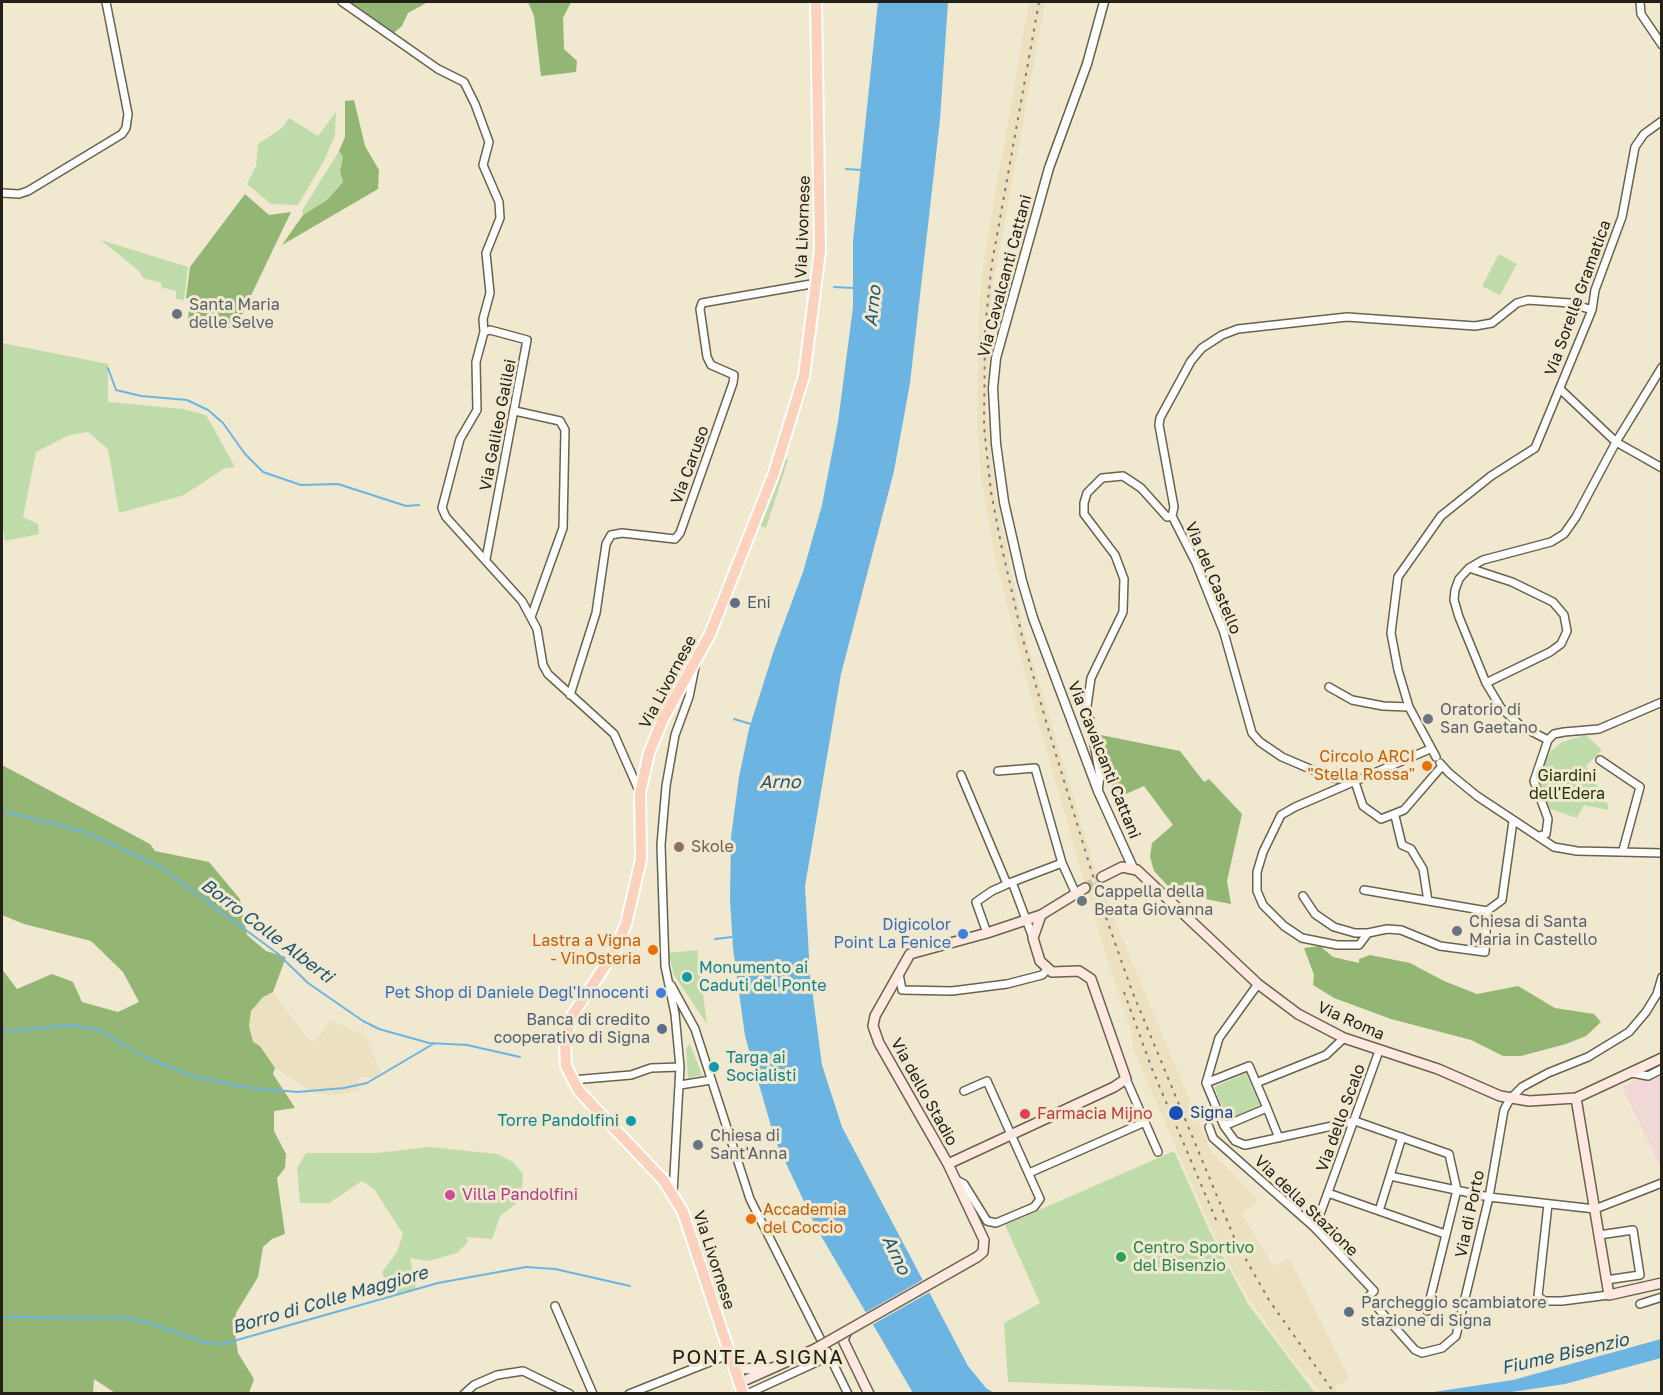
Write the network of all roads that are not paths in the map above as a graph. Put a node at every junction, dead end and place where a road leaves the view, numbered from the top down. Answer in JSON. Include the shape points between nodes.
{"nodes":[{"id":1,"x":106,"y":2,"type":"edge"},
{"id":2,"x":342,"y":2,"type":"edge"},
{"id":3,"x":816,"y":2,"type":"edge"},
{"id":4,"x":1104,"y":2,"type":"edge"},
{"id":5,"x":1640,"y":2,"type":"edge"},
{"id":6,"x":1662,"y":45,"type":"edge"},
{"id":7,"x":1662,"y":121,"type":"edge"},
{"id":8,"x":2,"y":193,"type":"edge"},
{"id":9,"x":817,"y":283,"type":"junction"},
{"id":10,"x":1592,"y":310,"type":"junction"},
{"id":11,"x":484,"y":332,"type":"junction"},
{"id":12,"x":1662,"y":367,"type":"edge"},
{"id":13,"x":1560,"y":389,"type":"junction"},
{"id":14,"x":515,"y":411,"type":"junction"},
{"id":15,"x":1616,"y":442,"type":"junction"},
{"id":16,"x":1662,"y":468,"type":"edge"},
{"id":17,"x":1172,"y":516,"type":"junction"},
{"id":18,"x":486,"y":560,"type":"junction"},
{"id":19,"x":1469,"y":568,"type":"junction"},
{"id":20,"x":531,"y":617,"type":"junction"},
{"id":21,"x":697,"y":659,"type":"junction"},
{"id":22,"x":1486,"y":683,"type":"junction"},
{"id":23,"x":1329,"y":687,"type":"dead end"},
{"id":24,"x":570,"y":695,"type":"junction"},
{"id":25,"x":1662,"y":702,"type":"edge"},
{"id":26,"x":1409,"y":707,"type":"junction"},
{"id":27,"x":1548,"y":740,"type":"junction"},
{"id":28,"x":1430,"y":749,"type":"junction"},
{"id":29,"x":1600,"y":760,"type":"dead end"},
{"id":30,"x":1439,"y":762,"type":"junction"},
{"id":31,"x":998,"y":771,"type":"dead end"},
{"id":32,"x":961,"y":776,"type":"dead end"},
{"id":33,"x":1354,"y":782,"type":"junction"},
{"id":34,"x":1098,"y":790,"type":"junction"},
{"id":35,"x":640,"y":793,"type":"junction"},
{"id":36,"x":1395,"y":816,"type":"junction"},
{"id":37,"x":1513,"y":821,"type":"junction"},
{"id":38,"x":1539,"y":836,"type":"junction"},
{"id":39,"x":1623,"y":850,"type":"junction"},
{"id":40,"x":1662,"y":853,"type":"edge"},
{"id":41,"x":1062,"y":863,"type":"junction"},
{"id":42,"x":1133,"y":868,"type":"junction"},
{"id":43,"x":1102,"y":877,"type":"tunnel mouth"},
{"id":44,"x":1010,"y":883,"type":"junction"},
{"id":45,"x":1364,"y":890,"type":"dead end"},
{"id":46,"x":1080,"y":891,"type":"joint"},
{"id":47,"x":1304,"y":896,"type":"dead end"},
{"id":48,"x":1428,"y":901,"type":"junction"},
{"id":49,"x":1487,"y":911,"type":"junction"},
{"id":50,"x":1041,"y":915,"type":"junction"},
{"id":51,"x":1026,"y":920,"type":"junction"},
{"id":52,"x":987,"y":933,"type":"junction"},
{"id":53,"x":1368,"y":933,"type":"junction"},
{"id":54,"x":1033,"y":938,"type":"junction"},
{"id":55,"x":1048,"y":969,"type":"junction"},
{"id":56,"x":899,"y":974,"type":"junction"},
{"id":57,"x":1662,"y":977,"type":"edge"},
{"id":58,"x":667,"y":978,"type":"junction"},
{"id":59,"x":1258,"y":984,"type":"junction"},
{"id":60,"x":1344,"y":1038,"type":"junction"},
{"id":61,"x":1379,"y":1051,"type":"junction"},
{"id":62,"x":1662,"y":1058,"type":"edge"},
{"id":63,"x":680,"y":1067,"type":"junction"},
{"id":64,"x":1662,"y":1069,"type":"edge"},
{"id":65,"x":1632,"y":1073,"type":"junction"},
{"id":66,"x":1126,"y":1079,"type":"junction"},
{"id":67,"x":572,"y":1080,"type":"junction"},
{"id":68,"x":711,"y":1080,"type":"junction"},
{"id":69,"x":1206,"y":1083,"type":"junction"},
{"id":70,"x":1256,"y":1083,"type":"junction"},
{"id":71,"x":680,"y":1085,"type":"junction"},
{"id":72,"x":964,"y":1091,"type":"dead end"},
{"id":73,"x":1576,"y":1098,"type":"junction"},
{"id":74,"x":1510,"y":1099,"type":"junction"},
{"id":75,"x":1266,"y":1108,"type":"junction"},
{"id":76,"x":1355,"y":1121,"type":"junction"},
{"id":77,"x":1145,"y":1122,"type":"junction"},
{"id":78,"x":1224,"y":1126,"type":"junction"},
{"id":79,"x":1209,"y":1127,"type":"dead end"},
{"id":80,"x":1011,"y":1134,"type":"junction"},
{"id":81,"x":1279,"y":1137,"type":"junction"},
{"id":82,"x":1402,"y":1137,"type":"junction"},
{"id":83,"x":1158,"y":1152,"type":"dead end"},
{"id":84,"x":948,"y":1164,"type":"junction"},
{"id":85,"x":1029,"y":1173,"type":"junction"},
{"id":86,"x":1390,"y":1176,"type":"junction"},
{"id":87,"x":956,"y":1180,"type":"junction"},
{"id":88,"x":1662,"y":1183,"type":"edge"},
{"id":89,"x":1457,"y":1190,"type":"junction"},
{"id":90,"x":1328,"y":1193,"type":"junction"},
{"id":91,"x":673,"y":1194,"type":"junction"},
{"id":92,"x":1489,"y":1197,"type":"junction"},
{"id":93,"x":1548,"y":1204,"type":"junction"},
{"id":94,"x":1595,"y":1209,"type":"junction"},
{"id":95,"x":1379,"y":1211,"type":"junction"},
{"id":96,"x":1315,"y":1228,"type":"junction"},
{"id":97,"x":1445,"y":1234,"type":"junction"},
{"id":98,"x":1599,"y":1235,"type":"junction"},
{"id":99,"x":1606,"y":1280,"type":"junction"},
{"id":100,"x":1662,"y":1283,"type":"edge"},
{"id":101,"x":1609,"y":1295,"type":"junction"},
{"id":102,"x":1662,"y":1297,"type":"edge"},
{"id":103,"x":1640,"y":1304,"type":"dead end"},
{"id":104,"x":555,"y":1306,"type":"dead end"},
{"id":105,"x":1427,"y":1311,"type":"dead end"},
{"id":106,"x":847,"y":1331,"type":"junction"},
{"id":107,"x":1456,"y":1336,"type":"joint"},
{"id":108,"x":820,"y":1338,"type":"dead end"},
{"id":109,"x":730,"y":1354,"type":"junction"},
{"id":110,"x":780,"y":1366,"type":"junction"},
{"id":111,"x":735,"y":1369,"type":"junction"},
{"id":112,"x":743,"y":1390,"type":"edge"},
{"id":113,"x":464,"y":1394,"type":"edge"},
{"id":114,"x":570,"y":1394,"type":"edge"},
{"id":115,"x":593,"y":1394,"type":"edge"},
{"id":116,"x":629,"y":1394,"type":"edge"},
{"id":117,"x":848,"y":1394,"type":"edge"},
{"id":118,"x":869,"y":1394,"type":"edge"}],
"edges":[{"from":1,"to":8,"type":"street","via":[[128,114],[126,128],[28,191]]},
{"from":2,"to":11,"type":"street","via":[[438,69],[464,82],[475,104],[489,142],[484,170],[500,207],[496,234],[486,253],[490,293]]},
{"from":3,"to":9,"type":"main road","name":"Via Livornese","via":[[820,155]]},
{"from":4,"to":34,"type":"street","name":"Via Cavalcanti Cattani","via":[[1087,64],[1049,168],[996,358],[993,388],[996,444],[1014,550],[1033,618]]},
{"from":5,"to":6,"type":"street","via":[[1641,14]]},
{"from":7,"to":10,"type":"street","name":"Via Sorelle Gramatica","via":[[1644,134],[1635,147],[1622,217],[1595,290]]},
{"from":9,"to":21,"type":"main road","name":"Via Livornese","via":[[804,376],[794,414],[774,473]]},
{"from":9,"to":24,"type":"street","name":"Via Caruso","via":[[702,303],[707,357],[711,364],[734,375],[733,383],[680,534],[675,539],[622,533],[611,535],[606,544],[596,613]]},
{"from":10,"to":13,"type":"street","name":"Via Sorelle Gramatica"},
{"from":10,"to":17,"type":"street","via":[[1570,303],[1528,300],[1517,303],[1492,323],[1475,326],[1347,318],[1238,329],[1222,335],[1191,361],[1159,425],[1174,507]]},
{"from":11,"to":14,"type":"street","name":"Via Galileo Galilei","via":[[490,330],[527,340]]},
{"from":11,"to":18,"type":"street","via":[[476,362],[477,410],[460,439],[442,508]]},
{"from":12,"to":15,"type":"street"},
{"from":13,"to":15,"type":"street"},
{"from":13,"to":26,"type":"street","name":"Via Sorelle Gramatica","via":[[1531,453],[1491,476],[1441,516],[1398,577],[1391,633]]},
{"from":14,"to":18,"type":"street","name":"Via Galileo Galilei"},
{"from":14,"to":20,"type":"street","via":[[560,421],[565,430],[563,528]]},
{"from":15,"to":16,"type":"street"},
{"from":15,"to":19,"type":"street","via":[[1564,534],[1551,542],[1498,555]]},
{"from":17,"to":33,"type":"street","name":"Via del Castello","via":[[1224,633],[1252,733],[1282,757],[1329,777]]},
{"from":17,"to":34,"type":"street","name":"Via del Castello","via":[[1167,517],[1141,488],[1123,476],[1102,478],[1093,484],[1084,504],[1084,514],[1115,555],[1124,579],[1123,612],[1090,678],[1087,706],[1100,776]]},
{"from":18,"to":20,"type":"street","via":[[513,589]]},
{"from":19,"to":22,"type":"street","via":[[1459,579],[1454,600]]},
{"from":19,"to":22,"type":"street","via":[[1512,582],[1553,602],[1564,615],[1567,631],[1561,644],[1550,652]]},
{"from":20,"to":24,"type":"street","via":[[540,638],[543,665]]},
{"from":21,"to":35,"type":"main road","name":"Via Livornese","via":[[663,719],[649,753]]},
{"from":21,"to":58,"type":"street","via":[[675,735],[666,786],[661,865]]},
{"from":22,"to":27,"type":"street","via":[[1501,708],[1521,726]]},
{"from":23,"to":26,"type":"street","via":[[1352,700]]},
{"from":24,"to":35,"type":"street","via":[[614,734]]},
{"from":25,"to":27,"type":"street","via":[[1599,729],[1554,734]]},
{"from":26,"to":28,"type":"street","name":"Via Sorelle Gramatica"},
{"from":27,"to":38,"type":"street","via":[[1534,781],[1548,819],[1546,834]]},
{"from":28,"to":30,"type":"street","name":"Via Sorelle Gramatica"},
{"from":28,"to":33,"type":"street"},
{"from":29,"to":39,"type":"street","via":[[1640,787]]},
{"from":30,"to":36,"type":"street","via":[[1413,802]]},
{"from":30,"to":37,"type":"street","name":"Via Sorelle Gramatica"},
{"from":31,"to":41,"type":"street","via":[[1035,768]]},
{"from":32,"to":44,"type":"street"},
{"from":33,"to":36,"type":"street","via":[[1363,806],[1377,819]]},
{"from":33,"to":53,"type":"street","via":[[1281,816],[1266,846],[1256,882],[1263,905],[1302,938],[1359,945]]},
{"from":34,"to":42,"type":"street","name":"Via Cavalcanti Cattani"},
{"from":35,"to":67,"type":"main road","name":"Via Livornese","via":[[643,846],[636,886],[613,954],[568,1026],[564,1054]]},
{"from":36,"to":48,"type":"street","via":[[1402,845],[1411,849],[1423,869]]},
{"from":37,"to":38,"type":"street","name":"Via Sorelle Gramatica"},
{"from":37,"to":49,"type":"street","via":[[1502,900]]},
{"from":38,"to":39,"type":"street","name":"Via Sorelle Gramatica","via":[[1554,847],[1565,849]]},
{"from":39,"to":40,"type":"street","name":"Via Sorelle Gramatica"},
{"from":41,"to":44,"type":"street"},
{"from":41,"to":46,"type":"street"},
{"from":42,"to":43,"type":"main road","via":[[1119,867]]},
{"from":42,"to":59,"type":"main road","name":"Via Roma"},
{"from":44,"to":51,"type":"street"},
{"from":44,"to":52,"type":"street","via":[[976,902]]},
{"from":45,"to":48,"type":"street"},
{"from":46,"to":50,"type":"main road"},
{"from":47,"to":53,"type":"street","via":[[1315,914],[1334,927]]},
{"from":48,"to":49,"type":"street"},
{"from":49,"to":53,"type":"street","via":[[1485,952],[1440,946],[1401,930]]},
{"from":50,"to":51,"type":"main road"},
{"from":50,"to":54,"type":"main road"},
{"from":51,"to":52,"type":"main road"},
{"from":51,"to":54,"type":"street"},
{"from":52,"to":56,"type":"main road","name":"Via dello Stadio","via":[[910,954]]},
{"from":54,"to":55,"type":"main road","via":[[1040,961]]},
{"from":55,"to":56,"type":"street","via":[[1042,975],[1007,984],[952,991],[902,990]]},
{"from":55,"to":66,"type":"main road","via":[[1086,974],[1094,985]]},
{"from":56,"to":84,"type":"main road","name":"Via dello Stadio","via":[[875,1016],[874,1032]]},
{"from":57,"to":74,"type":"street","via":[[1657,994],[1629,1032],[1588,1057],[1531,1082]]},
{"from":58,"to":63,"type":"street"},
{"from":58,"to":68,"type":"street","via":[[694,1029]]},
{"from":59,"to":60,"type":"main road","name":"Via Roma","via":[[1298,1014]]},
{"from":59,"to":69,"type":"street","via":[[1219,1038]]},
{"from":60,"to":61,"type":"main road","name":"Via Roma"},
{"from":60,"to":70,"type":"street","via":[[1326,1055]]},
{"from":61,"to":74,"type":"main road","name":"Via Roma","via":[[1438,1069]]},
{"from":61,"to":76,"type":"street","name":"Via dello Scalo"},
{"from":62,"to":65,"type":"main road","name":"Via Roma"},
{"from":63,"to":67,"type":"street"},
{"from":63,"to":71,"type":"street"},
{"from":64,"to":65,"type":"street","name":"Via Roma","via":[[1648,1076]]},
{"from":65,"to":73,"type":"main road","name":"Via Roma"},
{"from":66,"to":77,"type":"street"},
{"from":66,"to":80,"type":"main road"},
{"from":67,"to":91,"type":"main road","name":"Via Livornese"},
{"from":68,"to":71,"type":"street"},
{"from":68,"to":108,"type":"street","via":[[750,1199]]},
{"from":69,"to":70,"type":"street","via":[[1249,1066]]},
{"from":69,"to":78,"type":"street"},
{"from":70,"to":75,"type":"street","name":"Via della Stazione"},
{"from":71,"to":91,"type":"street"},
{"from":72,"to":80,"type":"street","via":[[987,1081]]},
{"from":73,"to":74,"type":"main road","name":"Via Roma"},
{"from":73,"to":94,"type":"main road"},
{"from":74,"to":92,"type":"street","name":"Via di Porto","via":[[1504,1110]]},
{"from":75,"to":78,"type":"street"},
{"from":75,"to":81,"type":"street","name":"Via della Stazione"},
{"from":76,"to":81,"type":"street"},
{"from":76,"to":82,"type":"street"},
{"from":76,"to":90,"type":"street","name":"Via dello Scalo"},
{"from":77,"to":83,"type":"street"},
{"from":77,"to":85,"type":"street"},
{"from":78,"to":81,"type":"street","via":[[1240,1145]]},
{"from":79,"to":96,"type":"street","name":"Via della Stazione","via":[[1213,1138]]},
{"from":80,"to":84,"type":"main road"},
{"from":80,"to":85,"type":"street"},
{"from":82,"to":86,"type":"street"},
{"from":82,"to":89,"type":"street","via":[[1449,1154]]},
{"from":84,"to":87,"type":"main road","name":"Via dello Stadio"},
{"from":85,"to":87,"type":"street","name":"Via dello Stadio","via":[[1039,1203],[996,1223],[987,1221],[964,1184]]},
{"from":86,"to":89,"type":"street"},
{"from":86,"to":95,"type":"street"},
{"from":87,"to":106,"type":"main road","name":"Via dello Stadio","bridge":true,"via":[[984,1240],[983,1252]]},
{"from":88,"to":94,"type":"street"},
{"from":89,"to":92,"type":"street"},
{"from":89,"to":97,"type":"street"},
{"from":90,"to":95,"type":"street"},
{"from":90,"to":96,"type":"street","name":"Via dello Scalo"},
{"from":91,"to":109,"type":"main road","name":"Via Livornese","via":[[686,1217]]},
{"from":92,"to":93,"type":"street"},
{"from":92,"to":107,"type":"street","name":"Via di Porto"},
{"from":93,"to":94,"type":"street"},
{"from":93,"to":101,"type":"street","via":[[1538,1296],[1544,1301]]},
{"from":94,"to":98,"type":"main road"},
{"from":95,"to":97,"type":"street"},
{"from":96,"to":107,"type":"street","name":"Via della Stazione","via":[[1374,1291],[1368,1297],[1415,1350],[1422,1353],[1442,1348]]},
{"from":97,"to":105,"type":"street"},
{"from":98,"to":99,"type":"main road"},
{"from":98,"to":99,"type":"street","via":[[1634,1230],[1640,1275]]},
{"from":99,"to":101,"type":"main road"},
{"from":100,"to":101,"type":"main road"},
{"from":102,"to":103,"type":"street"},
{"from":104,"to":115,"type":"street"},
{"from":106,"to":110,"type":"main road","bridge":true},
{"from":106,"to":118,"type":"main road","via":[[843,1340]]},
{"from":109,"to":111,"type":"main road","name":"Via Livornese"},
{"from":109,"to":116,"type":"street"},
{"from":110,"to":111,"type":"main road"},
{"from":110,"to":112,"type":"main road"},
{"from":111,"to":112,"type":"main road","name":"Via Livornese"},
{"from":112,"to":117,"type":"street","via":[[828,1354]]},
{"from":113,"to":114,"type":"street","via":[[497,1375],[523,1371]]}]}
